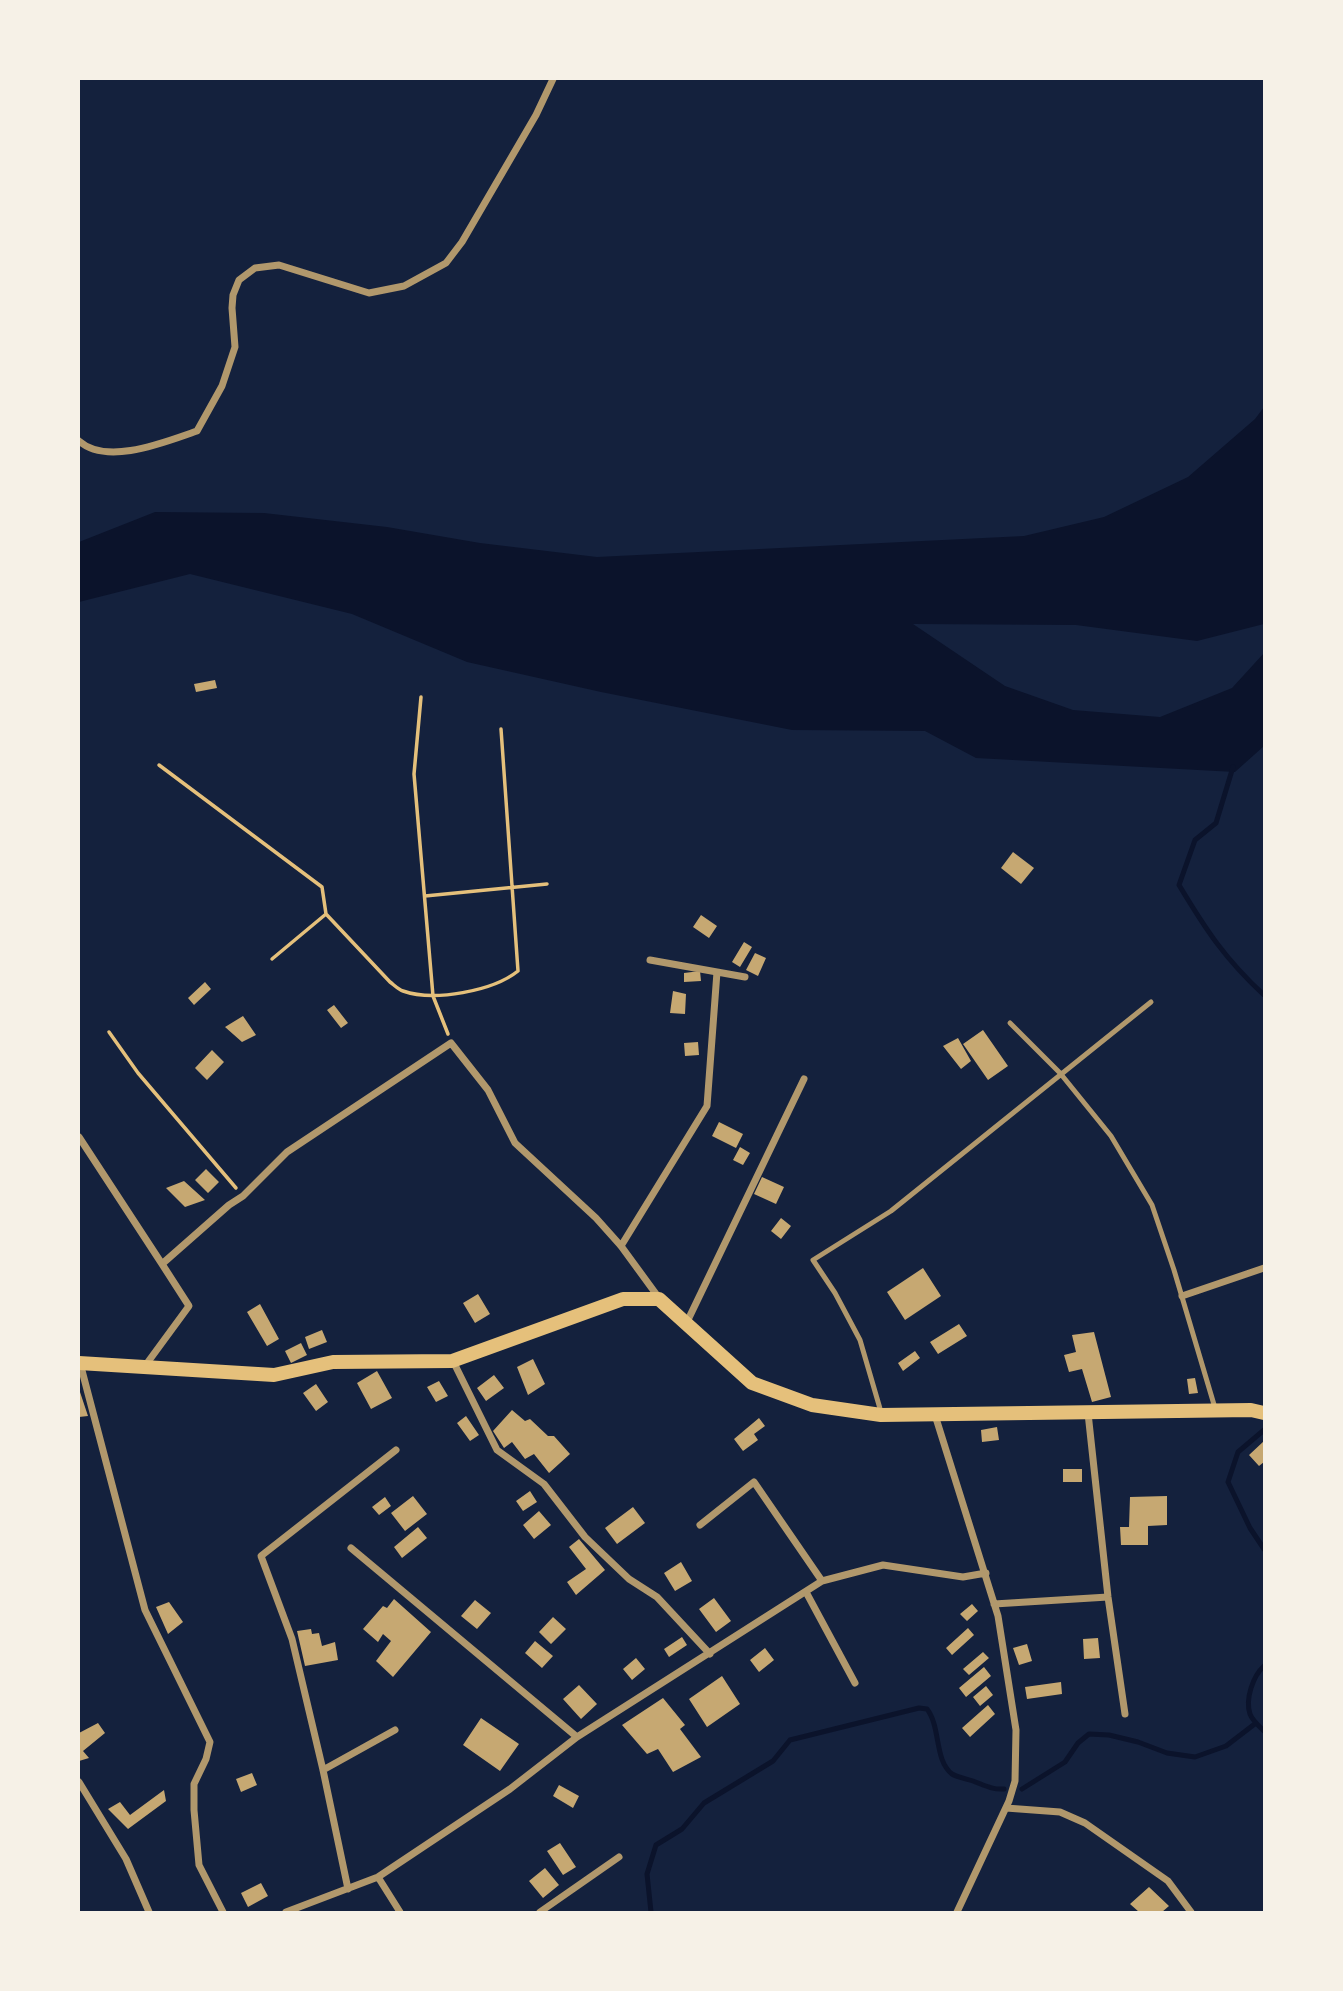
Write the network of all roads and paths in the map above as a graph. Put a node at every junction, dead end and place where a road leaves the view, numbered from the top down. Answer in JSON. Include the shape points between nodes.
{"nodes":[{"id":1,"x":553,"y":79,"type":"edge"},
{"id":2,"x":79,"y":441,"type":"edge"},
{"id":3,"x":421,"y":697,"type":"dead end"},
{"id":4,"x":500,"y":729,"type":"dead end"},
{"id":5,"x":159,"y":765,"type":"dead end"},
{"id":6,"x":547,"y":884,"type":"dead end"},
{"id":7,"x":512,"y":887,"type":"junction"},
{"id":8,"x":425,"y":896,"type":"junction"},
{"id":9,"x":326,"y":914,"type":"junction"},
{"id":10,"x":272,"y":959,"type":"dead end"},
{"id":11,"x":650,"y":960,"type":"dead end"},
{"id":12,"x":716,"y":972,"type":"junction"},
{"id":13,"x":745,"y":977,"type":"dead end"},
{"id":14,"x":433,"y":996,"type":"junction"},
{"id":15,"x":1151,"y":1002,"type":"dead end"},
{"id":16,"x":1010,"y":1023,"type":"dead end"},
{"id":17,"x":109,"y":1032,"type":"dead end"},
{"id":18,"x":451,"y":1042,"type":"junction"},
{"id":19,"x":1060,"y":1073,"type":"junction"},
{"id":20,"x":804,"y":1079,"type":"dead end"},
{"id":21,"x":79,"y":1137,"type":"edge"},
{"id":22,"x":243,"y":1196,"type":"junction"},
{"id":23,"x":621,"y":1246,"type":"junction"},
{"id":24,"x":162,"y":1264,"type":"junction"},
{"id":25,"x":1264,"y":1268,"type":"edge"},
{"id":26,"x":1182,"y":1296,"type":"junction"},
{"id":27,"x":659,"y":1298,"type":"junction"},
{"id":28,"x":686,"y":1325,"type":"junction"},
{"id":29,"x":452,"y":1361,"type":"junction"},
{"id":30,"x":80,"y":1363,"type":"edge"},
{"id":31,"x":144,"y":1369,"type":"junction"},
{"id":32,"x":1216,"y":1410,"type":"junction"},
{"id":33,"x":1088,"y":1413,"type":"junction"},
{"id":34,"x":1264,"y":1413,"type":"edge"},
{"id":35,"x":935,"y":1414,"type":"junction"},
{"id":36,"x":881,"y":1415,"type":"junction"},
{"id":37,"x":396,"y":1450,"type":"dead end"},
{"id":38,"x":700,"y":1525,"type":"dead end"},
{"id":39,"x":351,"y":1548,"type":"dead end"},
{"id":40,"x":986,"y":1573,"type":"junction"},
{"id":41,"x":822,"y":1581,"type":"junction"},
{"id":42,"x":806,"y":1592,"type":"junction"},
{"id":43,"x":1108,"y":1597,"type":"junction"},
{"id":44,"x":993,"y":1604,"type":"junction"},
{"id":45,"x":710,"y":1654,"type":"junction"},
{"id":46,"x":855,"y":1683,"type":"dead end"},
{"id":47,"x":1125,"y":1714,"type":"dead end"},
{"id":48,"x":395,"y":1730,"type":"dead end"},
{"id":49,"x":577,"y":1737,"type":"junction"},
{"id":50,"x":323,"y":1770,"type":"junction"},
{"id":51,"x":79,"y":1782,"type":"edge"},
{"id":52,"x":1006,"y":1808,"type":"junction"},
{"id":53,"x":619,"y":1857,"type":"dead end"},
{"id":54,"x":378,"y":1877,"type":"junction"},
{"id":55,"x":348,"y":1889,"type":"junction"},
{"id":56,"x":544,"y":1911,"type":"edge"},
{"id":57,"x":149,"y":1912,"type":"edge"},
{"id":58,"x":223,"y":1912,"type":"edge"},
{"id":59,"x":286,"y":1912,"type":"edge"},
{"id":60,"x":400,"y":1912,"type":"edge"},
{"id":61,"x":957,"y":1912,"type":"edge"},
{"id":62,"x":1191,"y":1912,"type":"edge"}],
"edges":[{"from":1,"to":2,"type":"street","via":[[469,231],[446,262],[404,286],[369,293],[279,265],[255,268],[239,280],[233,295],[235,347],[222,386],[197,431],[118,453],[87,448]]},
{"from":3,"to":8,"type":"path","via":[[414,774]]},
{"from":4,"to":7,"type":"path"},
{"from":5,"to":9,"type":"path","via":[[322,887]]},
{"from":6,"to":7,"type":"path"},
{"from":7,"to":8,"type":"path"},
{"from":7,"to":14,"type":"path","via":[[518,971],[506,981]]},
{"from":8,"to":14,"type":"path"},
{"from":9,"to":10,"type":"path"},
{"from":9,"to":14,"type":"path","via":[[390,982],[402,991]]},
{"from":11,"to":12,"type":"street"},
{"from":12,"to":13,"type":"street"},
{"from":12,"to":23,"type":"street","via":[[707,1106]]},
{"from":14,"to":18,"type":"path"},
{"from":15,"to":19,"type":"lane"},
{"from":16,"to":19,"type":"lane"},
{"from":17,"to":22,"type":"path"},
{"from":18,"to":22,"type":"street","via":[[287,1152]]},
{"from":18,"to":23,"type":"street","via":[[488,1090],[514,1143]]},
{"from":19,"to":26,"type":"lane","via":[[1111,1136],[1152,1205]]},
{"from":19,"to":36,"type":"lane","via":[[891,1211],[813,1260],[860,1340]]},
{"from":20,"to":28,"type":"street"},
{"from":21,"to":24,"type":"street"},
{"from":22,"to":24,"type":"street"},
{"from":23,"to":27,"type":"street"},
{"from":24,"to":31,"type":"street","via":[[189,1306]]},
{"from":25,"to":26,"type":"street"},
{"from":26,"to":32,"type":"lane"},
{"from":27,"to":28,"type":"main road"},
{"from":27,"to":29,"type":"main road","via":[[623,1299]]},
{"from":28,"to":36,"type":"main road","via":[[752,1383],[812,1405]]},
{"from":29,"to":31,"type":"main road","via":[[334,1362],[274,1375]]},
{"from":29,"to":45,"type":"street","via":[[497,1450],[544,1484],[585,1537],[629,1579],[657,1597]]},
{"from":30,"to":31,"type":"main road"},
{"from":30,"to":58,"type":"street","via":[[145,1610],[210,1742],[194,1784],[194,1810],[199,1865]]},
{"from":32,"to":33,"type":"main road"},
{"from":32,"to":34,"type":"main road"},
{"from":33,"to":35,"type":"main road"},
{"from":33,"to":43,"type":"street"},
{"from":35,"to":36,"type":"main road"},
{"from":35,"to":40,"type":"street"},
{"from":37,"to":50,"type":"street","via":[[261,1556],[292,1639]]},
{"from":38,"to":41,"type":"street","via":[[754,1482]]},
{"from":39,"to":49,"type":"street"},
{"from":40,"to":41,"type":"street","via":[[963,1577],[883,1565]]},
{"from":40,"to":44,"type":"street"},
{"from":41,"to":42,"type":"street"},
{"from":42,"to":45,"type":"street"},
{"from":42,"to":46,"type":"street"},
{"from":43,"to":44,"type":"street"},
{"from":43,"to":47,"type":"street"},
{"from":44,"to":52,"type":"street","via":[[1016,1730],[1015,1781]]},
{"from":45,"to":49,"type":"street"},
{"from":48,"to":50,"type":"street"},
{"from":49,"to":54,"type":"street","via":[[510,1789]]},
{"from":50,"to":55,"type":"street"},
{"from":51,"to":57,"type":"street","via":[[126,1859]]},
{"from":52,"to":61,"type":"street"},
{"from":52,"to":62,"type":"street","via":[[1060,1812],[1085,1823],[1168,1881]]},
{"from":53,"to":56,"type":"street"},
{"from":54,"to":55,"type":"street"},
{"from":54,"to":60,"type":"street"},
{"from":55,"to":59,"type":"street"}]}
